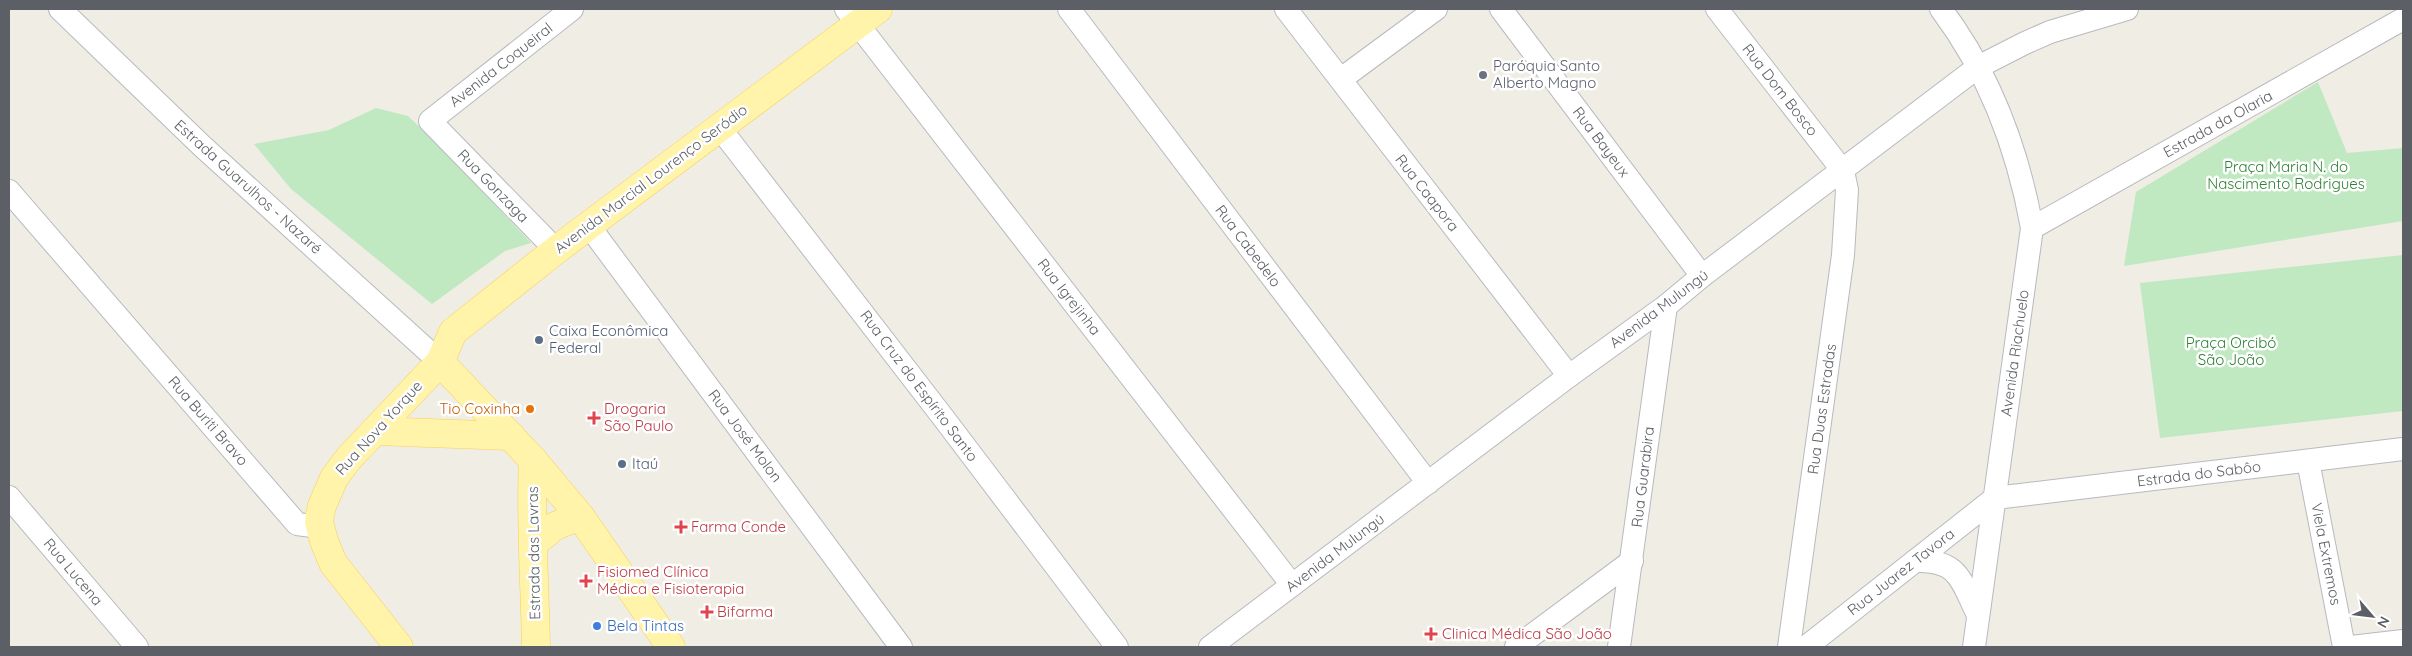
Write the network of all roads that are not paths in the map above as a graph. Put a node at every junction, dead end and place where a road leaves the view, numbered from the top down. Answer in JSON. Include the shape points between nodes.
{"nodes":[{"id":1,"x":60,"y":9,"type":"edge"},
{"id":2,"x":572,"y":9,"type":"edge"},
{"id":3,"x":1069,"y":9,"type":"edge"},
{"id":4,"x":1286,"y":9,"type":"edge"},
{"id":5,"x":1436,"y":9,"type":"edge"},
{"id":6,"x":1501,"y":9,"type":"edge"},
{"id":7,"x":1717,"y":9,"type":"edge"},
{"id":8,"x":1942,"y":9,"type":"edge"},
{"id":9,"x":2127,"y":9,"type":"edge"},
{"id":10,"x":861,"y":14,"type":"edge"},
{"id":11,"x":2403,"y":19,"type":"edge"},
{"id":12,"x":1978,"y":67,"type":"junction"},
{"id":13,"x":1340,"y":79,"type":"junction"},
{"id":14,"x":430,"y":121,"type":"joint"},
{"id":15,"x":719,"y":127,"type":"junction"},
{"id":16,"x":1843,"y":171,"type":"junction"},
{"id":17,"x":9,"y":191,"type":"edge"},
{"id":18,"x":589,"y":226,"type":"junction"},
{"id":19,"x":2032,"y":228,"type":"junction"},
{"id":20,"x":556,"y":250,"type":"junction"},
{"id":21,"x":1702,"y":276,"type":"junction"},
{"id":22,"x":1666,"y":306,"type":"junction"},
{"id":23,"x":440,"y":362,"type":"junction"},
{"id":24,"x":1569,"y":376,"type":"junction"},
{"id":25,"x":375,"y":431,"type":"junction"},
{"id":26,"x":511,"y":436,"type":"junction"},
{"id":27,"x":2403,"y":449,"type":"edge"},
{"id":28,"x":533,"y":460,"type":"junction"},
{"id":29,"x":2308,"y":461,"type":"junction"},
{"id":30,"x":1428,"y":483,"type":"junction"},
{"id":31,"x":9,"y":497,"type":"edge"},
{"id":32,"x":1995,"y":498,"type":"junction"},
{"id":33,"x":580,"y":516,"type":"junction"},
{"id":34,"x":320,"y":527,"type":"junction"},
{"id":35,"x":534,"y":543,"type":"junction"},
{"id":36,"x":1632,"y":561,"type":"junction"},
{"id":37,"x":1915,"y":561,"type":"junction"},
{"id":38,"x":1292,"y":585,"type":"junction"},
{"id":39,"x":1978,"y":615,"type":"junction"},
{"id":40,"x":2403,"y":641,"type":"edge"},
{"id":41,"x":137,"y":647,"type":"edge"},
{"id":42,"x":399,"y":647,"type":"edge"},
{"id":43,"x":536,"y":647,"type":"edge"},
{"id":44,"x":671,"y":647,"type":"edge"},
{"id":45,"x":901,"y":647,"type":"edge"},
{"id":46,"x":1117,"y":647,"type":"edge"},
{"id":47,"x":1212,"y":647,"type":"edge"},
{"id":48,"x":1516,"y":647,"type":"edge"},
{"id":49,"x":1619,"y":647,"type":"edge"},
{"id":50,"x":1789,"y":647,"type":"edge"},
{"id":51,"x":1806,"y":647,"type":"edge"},
{"id":52,"x":1974,"y":647,"type":"edge"},
{"id":53,"x":2344,"y":647,"type":"edge"},
{"id":54,"x":2351,"y":647,"type":"edge"}],
"edges":[{"from":1,"to":23,"type":"street","name":"Estrada Guarulhos - Nazaré","via":[[202,146]]},
{"from":2,"to":14,"type":"street","name":"Avenida Coqueiral"},
{"from":3,"to":30,"type":"street","name":"Rua Cabedelo"},
{"from":4,"to":13,"type":"street","name":"Rua Caapora"},
{"from":5,"to":13,"type":"street"},
{"from":6,"to":21,"type":"street","name":"Rua Bayeux"},
{"from":7,"to":16,"type":"street","name":"Rua Dom Bosco"},
{"from":8,"to":12,"type":"street","name":"Avenida Riachuelo"},
{"from":9,"to":12,"type":"street","name":"Avenida Mulungú","via":[[2050,32]]},
{"from":10,"to":15,"type":"main road","name":"Avenida Marcial Lourenço Seródio"},
{"from":10,"to":38,"type":"street","name":"Rua Igrejinha"},
{"from":11,"to":19,"type":"street","name":"Estrada da Olaria"},
{"from":12,"to":16,"type":"street","name":"Avenida Mulungú"},
{"from":12,"to":19,"type":"street","name":"Avenida Riachuelo","via":[[2018,165]]},
{"from":13,"to":24,"type":"street","name":"Rua Caapora"},
{"from":14,"to":20,"type":"street","name":"Rua Gonzaga"},
{"from":15,"to":18,"type":"main road","name":"Avenida Marcial Lourenço Seródio"},
{"from":15,"to":46,"type":"street","name":"Rua Cruz do Espírito Santo"},
{"from":16,"to":21,"type":"street","name":"Avenida Mulungú"},
{"from":16,"to":50,"type":"street","name":"Rua Duas Estradas","via":[[1847,190],[1843,255]]},
{"from":17,"to":34,"type":"street","name":"Rua Buriti Bravo","via":[[297,524]]},
{"from":18,"to":20,"type":"main road","name":"Avenida Marcial Lourenço Seródio"},
{"from":18,"to":45,"type":"street","name":"Rua José Molon"},
{"from":19,"to":32,"type":"street","name":"Avenida Riachuelo"},
{"from":20,"to":23,"type":"main road","name":"Avenida Marcial Lourenço Seródio","via":[[453,332]]},
{"from":21,"to":22,"type":"street","name":"Avenida Mulungú"},
{"from":22,"to":24,"type":"street","name":"Avenida Mulungú"},
{"from":22,"to":36,"type":"street","name":"Rua Guarabira"},
{"from":23,"to":25,"type":"main road","name":"Rua Nova Yorque"},
{"from":23,"to":26,"type":"main road"},
{"from":24,"to":30,"type":"street","name":"Avenida Mulungú"},
{"from":25,"to":26,"type":"main road"},
{"from":25,"to":34,"type":"main road","name":"Rua Nova Yorque","via":[[334,478],[322,506]]},
{"from":26,"to":28,"type":"main road"},
{"from":27,"to":29,"type":"street","name":"Estrada do Sabôo"},
{"from":28,"to":33,"type":"main road"},
{"from":28,"to":35,"type":"main road","name":"Estrada das Lavras","via":[[531,510]]},
{"from":29,"to":32,"type":"street","name":"Estrada do Sabôo"},
{"from":29,"to":53,"type":"street","name":"Viela Extremos"},
{"from":30,"to":38,"type":"street","name":"Avenida Mulungú"},
{"from":31,"to":41,"type":"street","name":"Rua Lucena"},
{"from":32,"to":37,"type":"street","name":"Rua Juarez Tavora"},
{"from":32,"to":39,"type":"street","name":"Avenida Riachuelo"},
{"from":33,"to":35,"type":"main road","via":[[555,526]]},
{"from":33,"to":44,"type":"main road"},
{"from":34,"to":42,"type":"main road","via":[[333,563]]},
{"from":35,"to":43,"type":"main road","name":"Estrada das Lavras"},
{"from":36,"to":48,"type":"street"},
{"from":36,"to":49,"type":"street","name":"Rua Guarabira"},
{"from":37,"to":39,"type":"street","via":[[1938,562],[1955,571]]},
{"from":37,"to":51,"type":"street","name":"Rua Juarez Tavora"},
{"from":38,"to":47,"type":"street","name":"Avenida Mulungú"},
{"from":39,"to":52,"type":"street","name":"Avenida Riachuelo"},
{"from":40,"to":54,"type":"street"}]}
